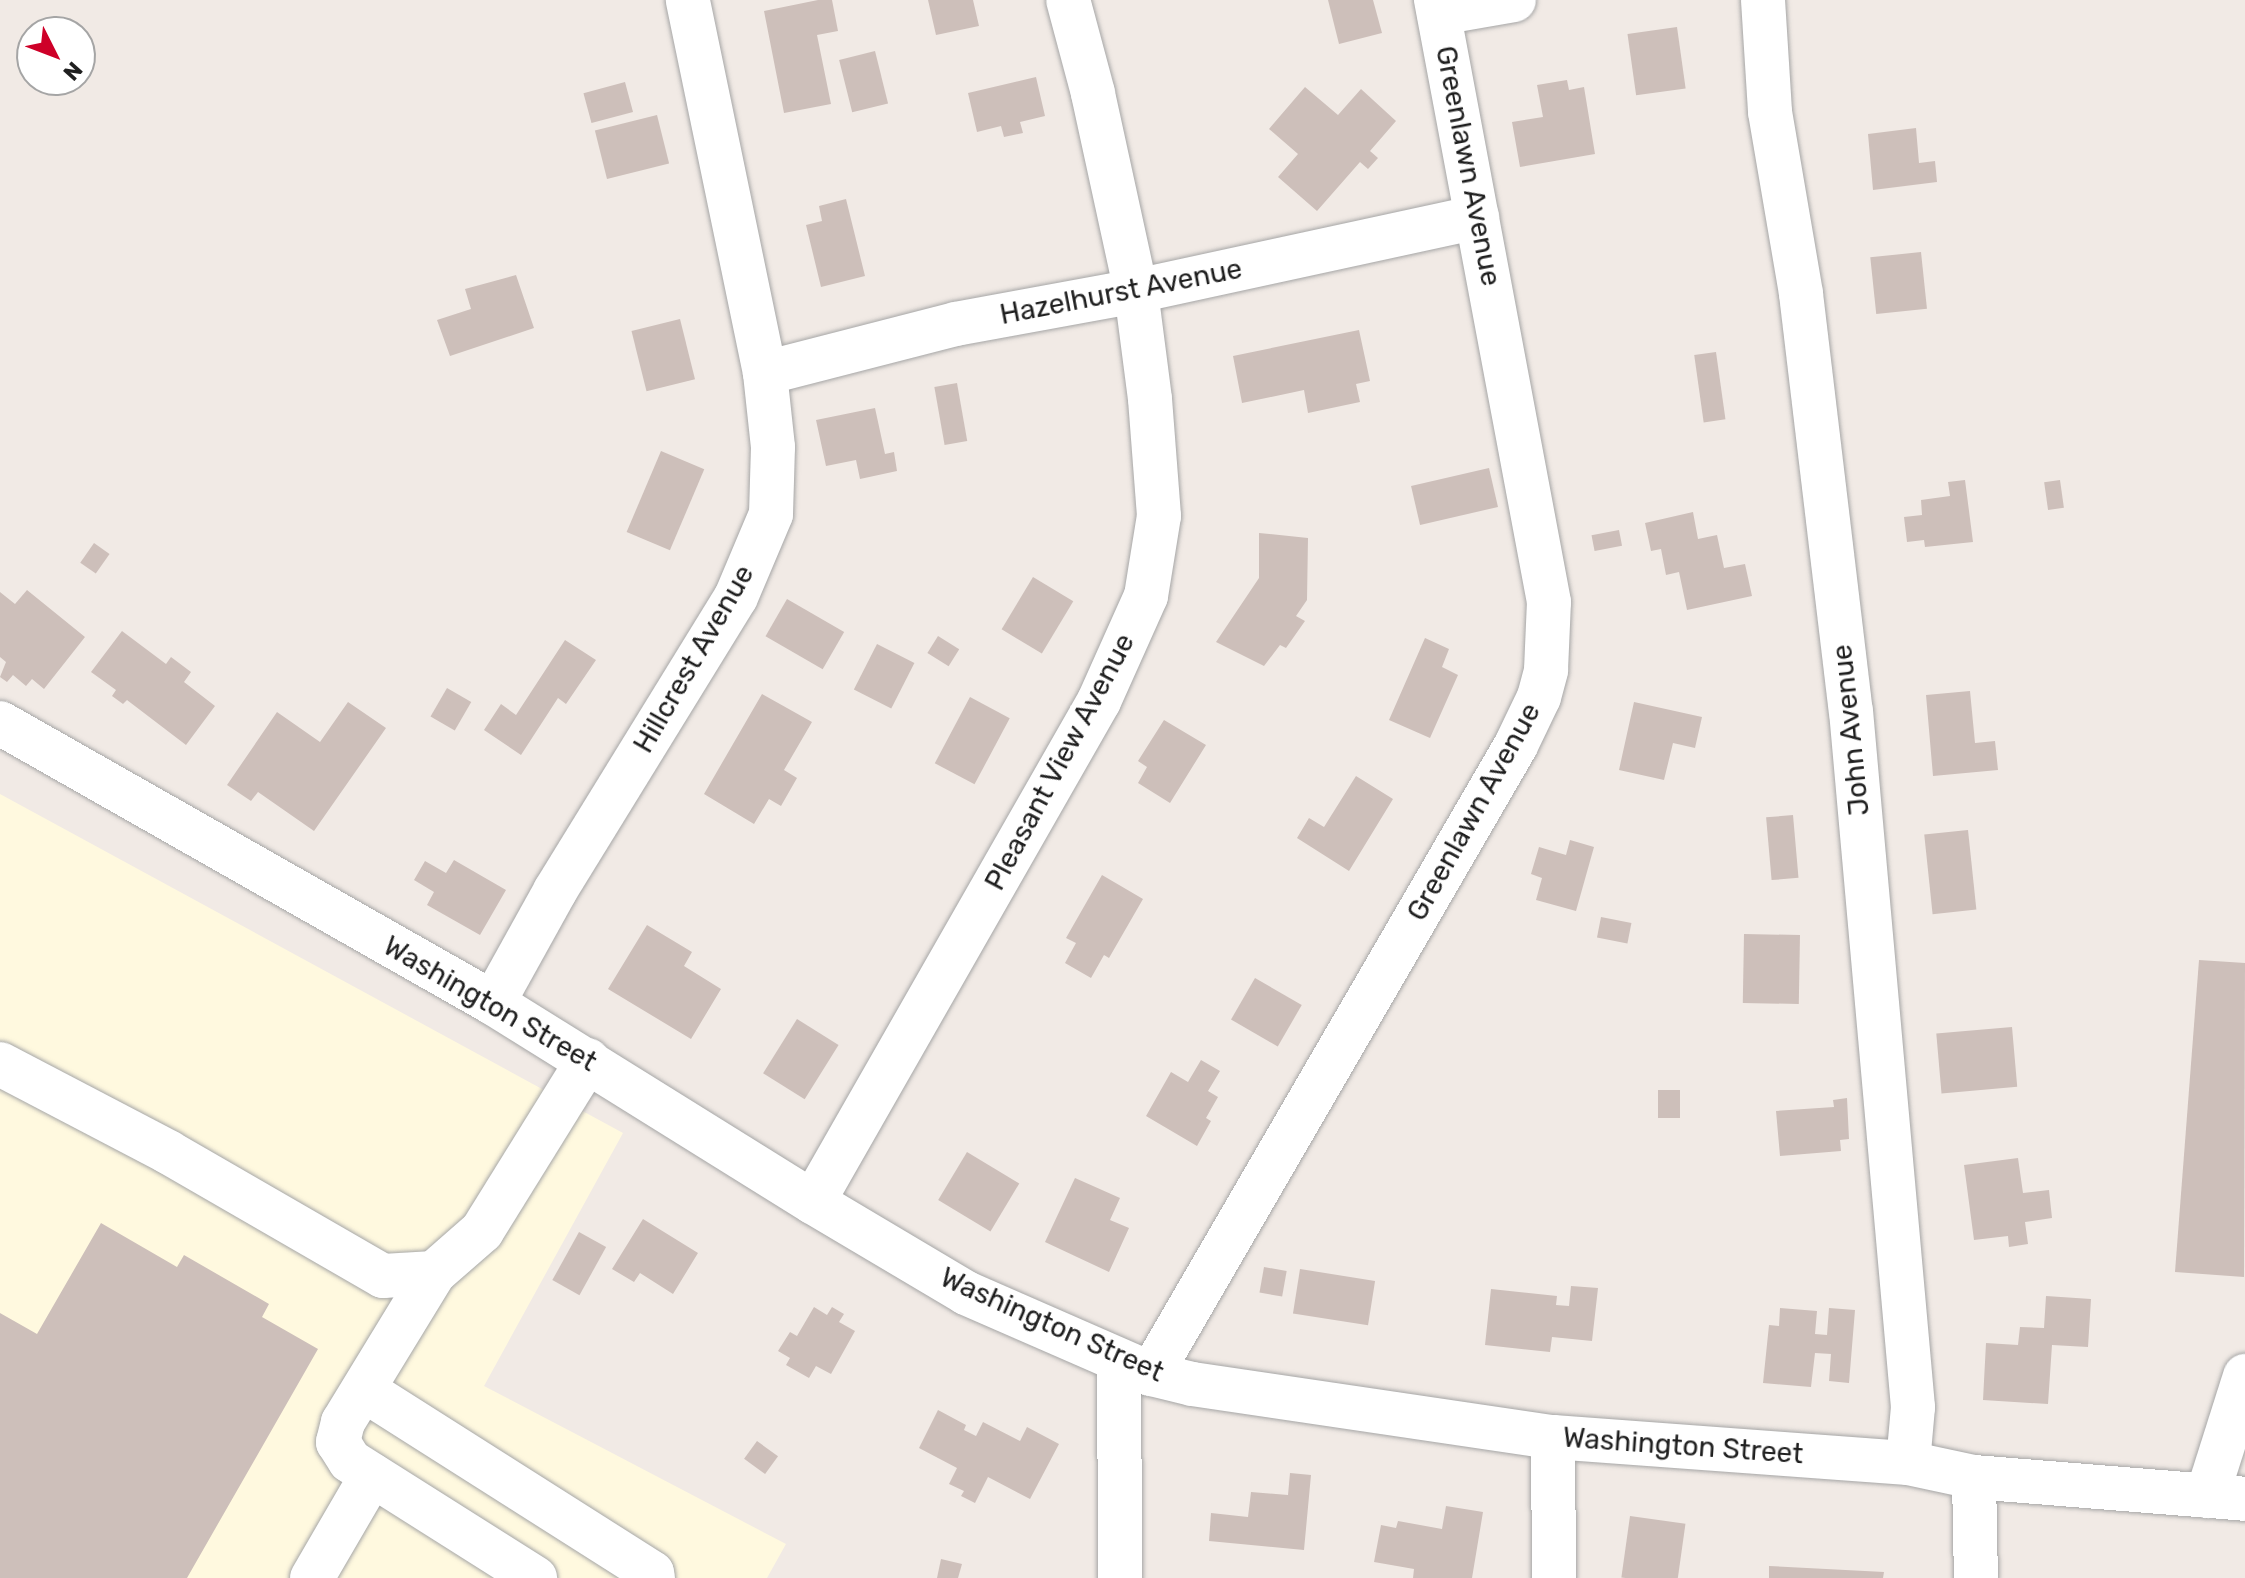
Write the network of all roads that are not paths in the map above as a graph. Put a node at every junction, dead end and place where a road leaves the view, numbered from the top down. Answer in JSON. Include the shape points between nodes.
{"nodes":[{"id":1,"x":688,"y":0,"type":"edge"},
{"id":2,"x":1068,"y":0,"type":"edge"},
{"id":3,"x":1514,"y":0,"type":"edge"},
{"id":4,"x":1763,"y":0,"type":"edge"},
{"id":5,"x":1437,"y":7,"type":"edge"},
{"id":6,"x":1477,"y":217,"type":"junction"},
{"id":7,"x":1136,"y":291,"type":"junction"},
{"id":8,"x":765,"y":373,"type":"junction"},
{"id":9,"x":0,"y":723,"type":"edge"},
{"id":10,"x":493,"y":1003,"type":"junction"},
{"id":11,"x":588,"y":1060,"type":"junction"},
{"id":12,"x":0,"y":1064,"type":"edge"},
{"id":13,"x":813,"y":1202,"type":"junction"},
{"id":14,"x":434,"y":1273,"type":"junction"},
{"id":15,"x":1135,"y":1368,"type":"junction"},
{"id":16,"x":2245,"y":1376,"type":"edge"},
{"id":17,"x":364,"y":1390,"type":"junction"},
{"id":18,"x":1553,"y":1437,"type":"junction"},
{"id":19,"x":1908,"y":1463,"type":"junction"},
{"id":20,"x":372,"y":1475,"type":"junction"},
{"id":21,"x":1974,"y":1477,"type":"junction"},
{"id":22,"x":2226,"y":1498,"type":"edge"},
{"id":23,"x":312,"y":1578,"type":"edge"},
{"id":24,"x":535,"y":1578,"type":"edge"},
{"id":25,"x":653,"y":1578,"type":"edge"},
{"id":26,"x":1120,"y":1578,"type":"edge"},
{"id":27,"x":1554,"y":1578,"type":"edge"},
{"id":28,"x":1976,"y":1578,"type":"edge"}],
"edges":[{"from":1,"to":8,"type":"street","name":"Hillcrest Avenue"},
{"from":2,"to":7,"type":"street","name":"Pleasant View Avenue"},
{"from":3,"to":5,"type":"street"},
{"from":4,"to":19,"type":"street","name":"John Avenue","via":[[1770,112],[1801,294],[1852,727],[1913,1407]]},
{"from":5,"to":6,"type":"street","name":"Greenlawn Avenue"},
{"from":6,"to":7,"type":"street","name":"Hazelhurst Avenue"},
{"from":6,"to":15,"type":"street","name":"Greenlawn Avenue","via":[[1549,602],[1550,639],[1539,697],[1516,745]]},
{"from":7,"to":8,"type":"street","name":"Hazelhurst Avenue","via":[[956,324]]},
{"from":7,"to":13,"type":"street","name":"Pleasant View Avenue","via":[[1159,516],[1146,596],[1099,701]]},
{"from":8,"to":10,"type":"street","name":"Hillcrest Avenue","via":[[773,447],[771,514],[736,597],[555,891]]},
{"from":9,"to":10,"type":"street","name":"Washington Street"},
{"from":10,"to":11,"type":"street","name":"Washington Street"},
{"from":11,"to":13,"type":"street","name":"Washington Street"},
{"from":11,"to":14,"type":"street","via":[[482,1231]]},
{"from":12,"to":14,"type":"street","via":[[168,1152],[383,1276]]},
{"from":13,"to":15,"type":"street","name":"Washington Street","via":[[966,1293]]},
{"from":14,"to":17,"type":"street"},
{"from":15,"to":18,"type":"street","name":"Washington Street","via":[[1192,1384]]},
{"from":15,"to":26,"type":"street"},
{"from":16,"to":22,"type":"street"},
{"from":17,"to":20,"type":"street","via":[[343,1422],[338,1442],[350,1461]]},
{"from":17,"to":25,"type":"street"},
{"from":18,"to":19,"type":"street","name":"Washington Street"},
{"from":18,"to":27,"type":"street"},
{"from":19,"to":21,"type":"street","name":"Washington Street"},
{"from":20,"to":23,"type":"street"},
{"from":20,"to":24,"type":"street"},
{"from":21,"to":22,"type":"street","name":"Washington Street"},
{"from":21,"to":28,"type":"street"}]}
